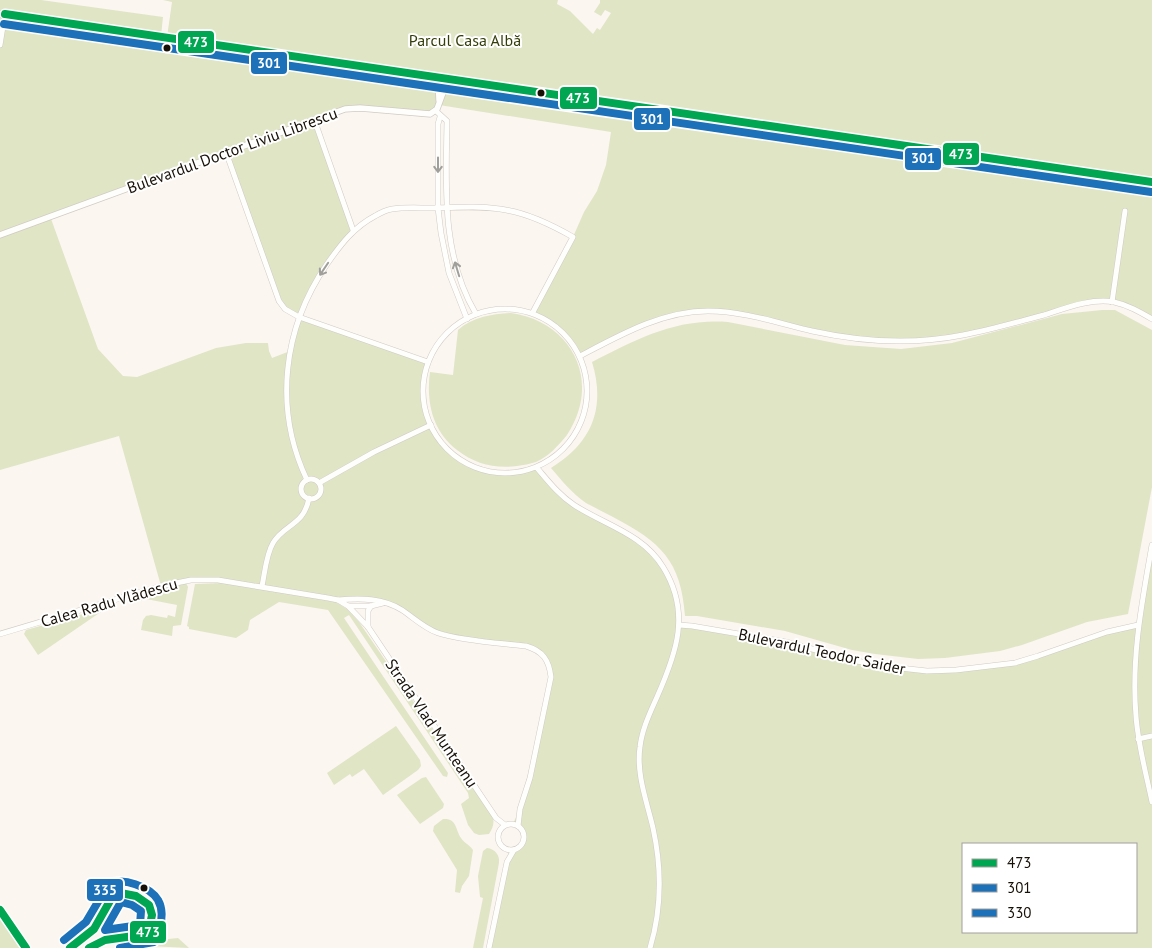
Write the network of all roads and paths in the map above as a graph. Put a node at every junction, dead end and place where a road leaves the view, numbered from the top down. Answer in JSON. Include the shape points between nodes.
{"nodes":[{"id":1,"x":2,"y":14,"type":"edge"},
{"id":2,"x":0,"y":45,"type":"edge"},
{"id":3,"x":438,"y":77,"type":"junction"},
{"id":4,"x":448,"y":79,"type":"junction"},
{"id":5,"x":439,"y":105,"type":"junction"},
{"id":6,"x":436,"y":111,"type":"junction"},
{"id":7,"x":440,"y":117,"type":"junction"},
{"id":8,"x":314,"y":119,"type":"junction"},
{"id":9,"x":226,"y":152,"type":"junction"},
{"id":10,"x":1152,"y":182,"type":"edge"},
{"id":11,"x":438,"y":208,"type":"junction"},
{"id":12,"x":446,"y":208,"type":"junction"},
{"id":13,"x":1125,"y":211,"type":"dead end"},
{"id":14,"x":353,"y":230,"type":"junction"},
{"id":15,"x":0,"y":235,"type":"edge"},
{"id":16,"x":1112,"y":302,"type":"junction"},
{"id":17,"x":533,"y":312,"type":"junction"},
{"id":18,"x":476,"y":314,"type":"junction"},
{"id":19,"x":299,"y":317,"type":"junction"},
{"id":20,"x":467,"y":319,"type":"junction"},
{"id":21,"x":1152,"y":320,"type":"edge"},
{"id":22,"x":580,"y":356,"type":"junction"},
{"id":23,"x":428,"y":362,"type":"junction"},
{"id":24,"x":431,"y":425,"type":"junction"},
{"id":25,"x":537,"y":468,"type":"junction"},
{"id":26,"x":307,"y":480,"type":"junction"},
{"id":27,"x":319,"y":483,"type":"junction"},
{"id":28,"x":309,"y":498,"type":"junction"},
{"id":29,"x":1152,"y":545,"type":"edge"},
{"id":30,"x":262,"y":586,"type":"junction"},
{"id":31,"x":368,"y":599,"type":"junction"},
{"id":32,"x":338,"y":600,"type":"junction"},
{"id":33,"x":386,"y":603,"type":"junction"},
{"id":34,"x":348,"y":606,"type":"junction"},
{"id":35,"x":371,"y":606,"type":"junction"},
{"id":36,"x":358,"y":607,"type":"junction"},
{"id":37,"x":357,"y":615,"type":"junction"},
{"id":38,"x":679,"y":625,"type":"junction"},
{"id":39,"x":1138,"y":625,"type":"junction"},
{"id":40,"x":368,"y":627,"type":"junction"},
{"id":41,"x":0,"y":634,"type":"edge"},
{"id":42,"x":1152,"y":736,"type":"edge"},
{"id":43,"x":1138,"y":739,"type":"junction"},
{"id":44,"x":1152,"y":802,"type":"edge"},
{"id":45,"x":520,"y":808,"type":"junction"},
{"id":46,"x":496,"y":818,"type":"junction"},
{"id":47,"x":507,"y":824,"type":"junction"},
{"id":48,"x":518,"y":826,"type":"junction"},
{"id":49,"x":500,"y":830,"type":"junction"},
{"id":50,"x":503,"y":848,"type":"junction"},
{"id":51,"x":514,"y":850,"type":"junction"},
{"id":52,"x":507,"y":862,"type":"junction"},
{"id":53,"x":0,"y":910,"type":"edge"},
{"id":54,"x":25,"y":947,"type":"edge"},
{"id":55,"x":490,"y":948,"type":"edge"},
{"id":56,"x":650,"y":948,"type":"edge"}],
"edges":[{"from":1,"to":2,"type":"street"},
{"from":1,"to":3,"type":"street"},
{"from":3,"to":4,"type":"street"},
{"from":3,"to":5,"type":"street"},
{"from":4,"to":5,"type":"street"},
{"from":4,"to":10,"type":"street"},
{"from":5,"to":6,"type":"street"},
{"from":6,"to":7,"type":"street"},
{"from":6,"to":8,"type":"street","name":"Bulevardul Doctor Liviu Librescu","via":[[425,115],[352,108]]},
{"from":7,"to":11,"type":"street","one_way":true},
{"from":7,"to":12,"type":"street","via":[[446,121]]},
{"from":8,"to":9,"type":"street","name":"Bulevardul Doctor Liviu Librescu"},
{"from":8,"to":14,"type":"street"},
{"from":9,"to":15,"type":"street","name":"Bulevardul Doctor Liviu Librescu"},
{"from":9,"to":19,"type":"street","via":[[279,301],[285,310]]},
{"from":11,"to":12,"type":"street"},
{"from":11,"to":14,"type":"street","via":[[393,209]]},
{"from":11,"to":20,"type":"street","via":[[449,273]]},
{"from":12,"to":17,"type":"street","via":[[506,210],[538,219],[573,237]]},
{"from":18,"to":12,"type":"street","one_way":true,"via":[[457,269]]},
{"from":13,"to":16,"type":"street"},
{"from":14,"to":19,"type":"street","one_way":true,"via":[[311,289]]},
{"from":16,"to":21,"type":"street","via":[[1123,304]]},
{"from":16,"to":22,"type":"street","via":[[1080,304],[964,335],[909,342],[849,338],[725,312],[685,313],[649,322]]},
{"from":17,"to":18,"type":"street","via":[[503,309]]},
{"from":17,"to":22,"type":"street","via":[[558,328],[573,343]]},
{"from":18,"to":20,"type":"street"},
{"from":19,"to":23,"type":"street"},
{"from":19,"to":26,"type":"street","via":[[290,351],[287,404],[296,449]]},
{"from":20,"to":23,"type":"street","via":[[442,339]]},
{"from":22,"to":25,"type":"street","via":[[587,394],[581,420],[560,452]]},
{"from":23,"to":24,"type":"street","via":[[423,386]]},
{"from":24,"to":25,"type":"street","via":[[448,450],[478,469],[510,473]]},
{"from":24,"to":27,"type":"street"},
{"from":25,"to":38,"type":"street","via":[[564,497],[631,535],[653,553],[673,588]]},
{"from":26,"to":27,"type":"street"},
{"from":26,"to":28,"type":"street","via":[[302,490]]},
{"from":27,"to":28,"type":"street","via":[[320,494]]},
{"from":28,"to":30,"type":"street","via":[[300,519],[273,543]]},
{"from":29,"to":39,"type":"street"},
{"from":30,"to":32,"type":"street","name":"Calea Radu Vlădescu"},
{"from":30,"to":41,"type":"street","name":"Calea Radu Vlădescu","via":[[218,580],[177,582]]},
{"from":31,"to":32,"type":"street","name":"Calea Radu Vlădescu"},
{"from":31,"to":33,"type":"street","name":"Calea Radu Vlădescu"},
{"from":31,"to":36,"type":"street"},
{"from":32,"to":34,"type":"street","name":"Calea Radu Vlădescu"},
{"from":33,"to":35,"type":"street","name":"Calea Radu Vlădescu"},
{"from":33,"to":45,"type":"street","name":"Calea Radu Vlădescu","via":[[438,633],[526,646],[537,649],[547,659],[551,677],[530,778]]},
{"from":34,"to":36,"type":"street","name":"Calea Radu Vlădescu"},
{"from":34,"to":37,"type":"street","name":"Calea Radu Vlădescu"},
{"from":35,"to":36,"type":"street","name":"Calea Radu Vlădescu"},
{"from":35,"to":40,"type":"street"},
{"from":36,"to":37,"type":"street"},
{"from":37,"to":40,"type":"street","name":"Calea Radu Vlădescu"},
{"from":38,"to":39,"type":"street","name":"Bulevardul Teodor Saider","via":[[786,642],[882,666],[927,671],[1015,663]]},
{"from":38,"to":56,"type":"street","via":[[672,661],[640,745],[639,770],[660,868],[659,902]]},
{"from":39,"to":43,"type":"street","via":[[1135,714]]},
{"from":40,"to":46,"type":"street","name":"Strada Vlad Munteanu"},
{"from":42,"to":43,"type":"street"},
{"from":43,"to":44,"type":"street"},
{"from":45,"to":47,"type":"street","name":"Calea Radu Vlădescu"},
{"from":45,"to":48,"type":"street","name":"Calea Radu Vlădescu"},
{"from":46,"to":47,"type":"street","name":"Strada Vlad Munteanu"},
{"from":46,"to":49,"type":"street","name":"Strada Vlad Munteanu"},
{"from":47,"to":48,"type":"street"},
{"from":47,"to":49,"type":"street"},
{"from":48,"to":51,"type":"street","via":[[524,839]]},
{"from":49,"to":50,"type":"street","via":[[497,838]]},
{"from":50,"to":51,"type":"street"},
{"from":50,"to":52,"type":"street"},
{"from":51,"to":52,"type":"street"},
{"from":52,"to":55,"type":"street"},
{"from":53,"to":54,"type":"street"}]}
